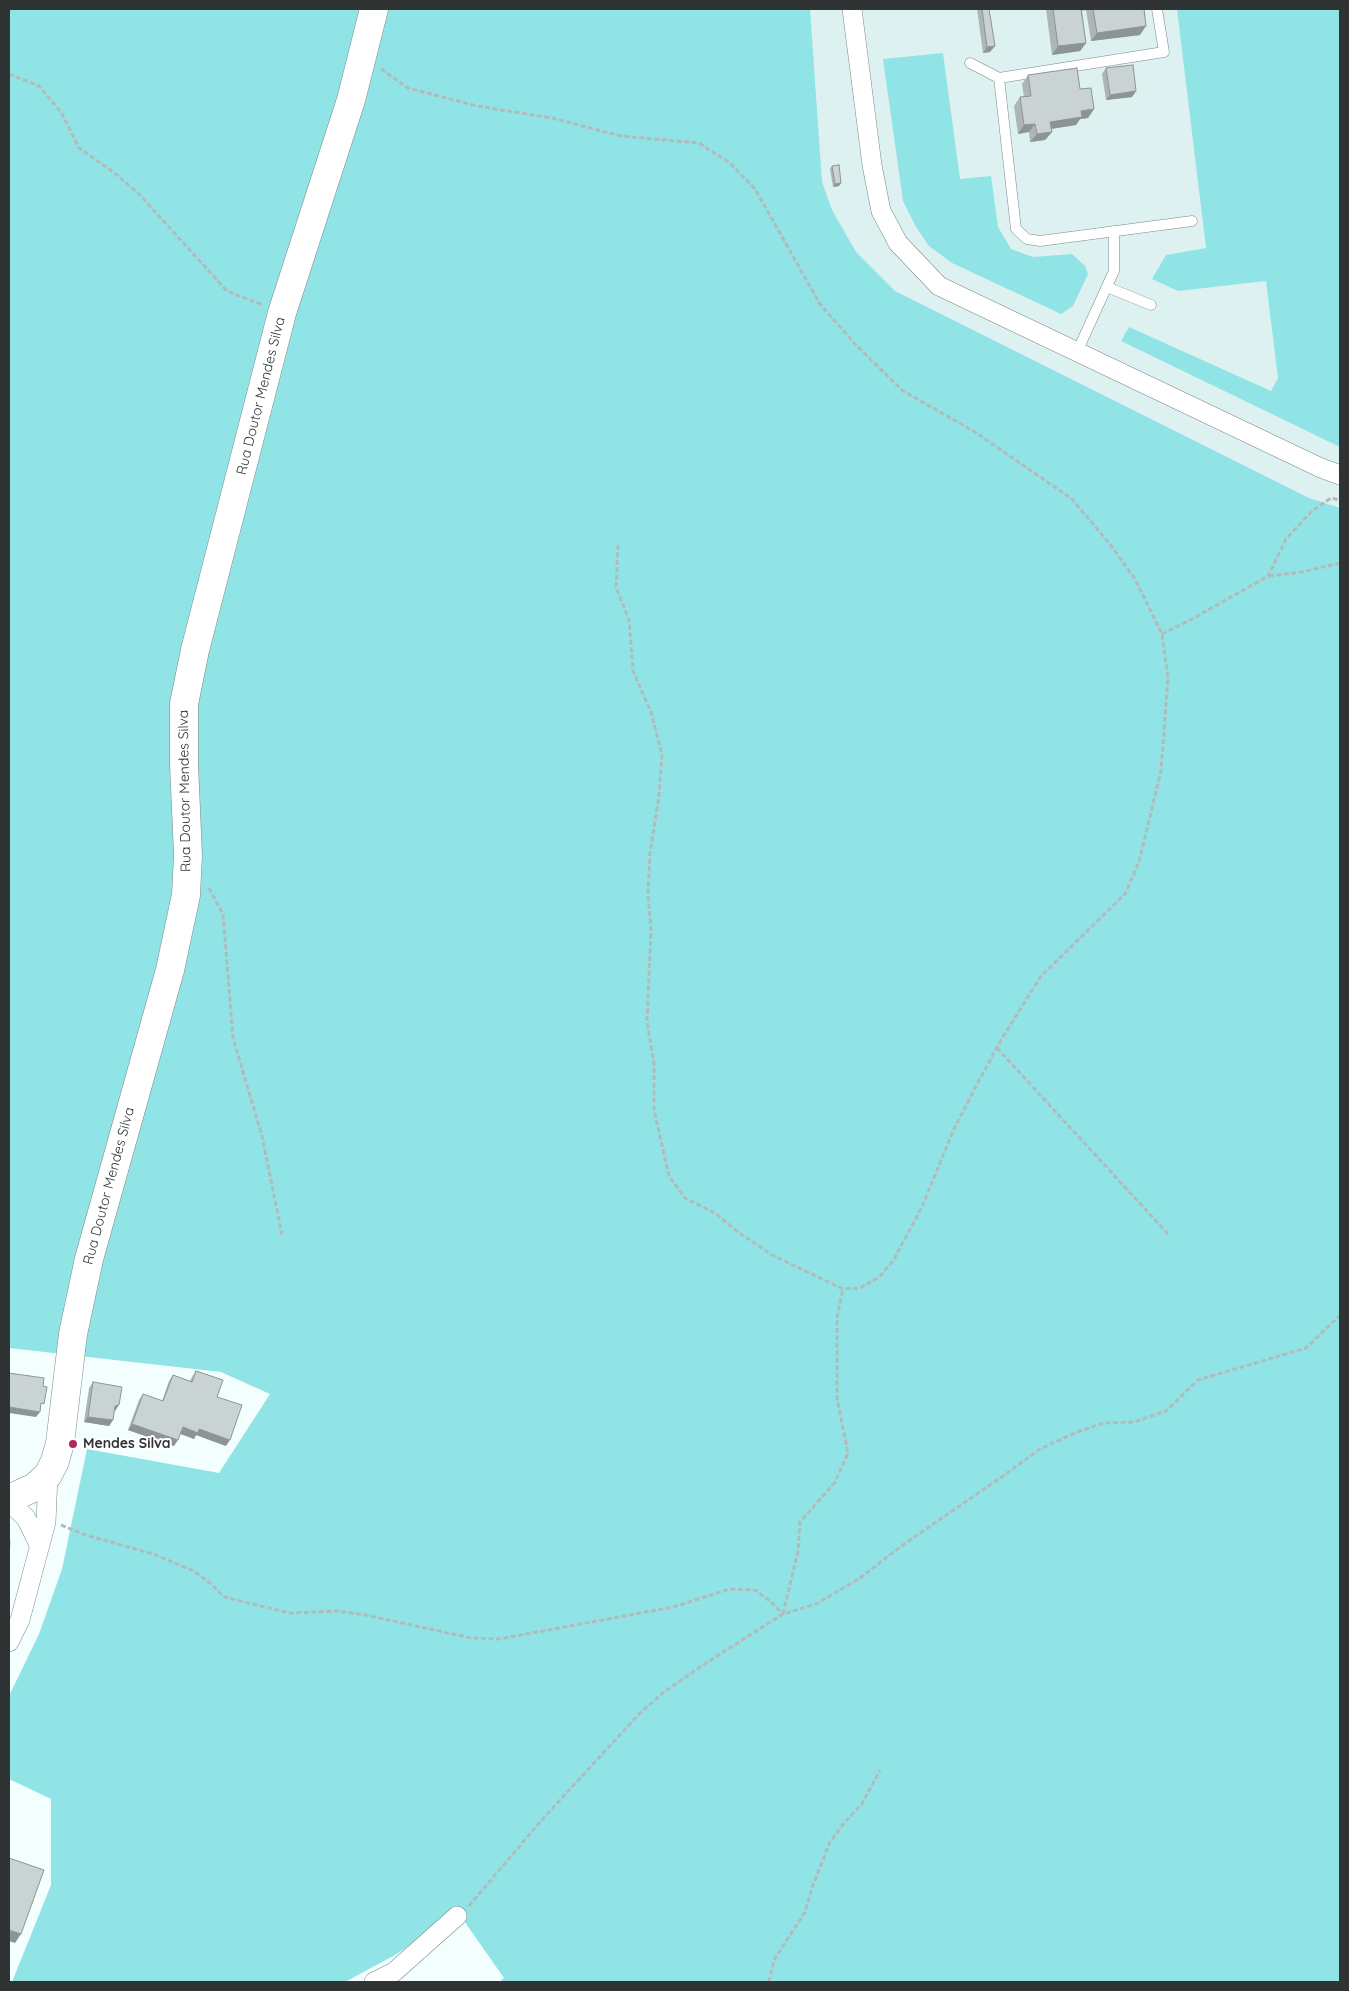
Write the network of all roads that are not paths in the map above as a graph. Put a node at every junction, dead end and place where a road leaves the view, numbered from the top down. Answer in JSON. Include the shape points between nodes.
{"nodes":[{"id":1,"x":374,"y":9,"type":"edge"},
{"id":2,"x":852,"y":9,"type":"edge"},
{"id":3,"x":1156,"y":9,"type":"edge"},
{"id":4,"x":970,"y":63,"type":"dead end"},
{"id":5,"x":999,"y":78,"type":"junction"},
{"id":6,"x":1192,"y":221,"type":"dead end"},
{"id":7,"x":1114,"y":231,"type":"junction"},
{"id":8,"x":1107,"y":287,"type":"junction"},
{"id":9,"x":1151,"y":305,"type":"dead end"},
{"id":10,"x":1077,"y":352,"type":"junction"},
{"id":11,"x":1340,"y":475,"type":"edge"},
{"id":12,"x":48,"y":1475,"type":"junction"},
{"id":13,"x":9,"y":1501,"type":"edge"},
{"id":14,"x":40,"y":1545,"type":"junction"},
{"id":15,"x":9,"y":1642,"type":"edge"},
{"id":16,"x":457,"y":1916,"type":"road end"},
{"id":17,"x":374,"y":1982,"type":"edge"}],
"edges":[{"from":1,"to":12,"type":"street","name":"Rua Doutor Mendes Silva","via":[[351,100],[282,313],[195,650],[184,704],[186,895],[170,970],[89,1259],[73,1334],[60,1443]]},
{"from":2,"to":10,"type":"street","via":[[881,211],[898,243],[940,286]]},
{"from":3,"to":5,"type":"lane","via":[[1164,52]]},
{"from":4,"to":5,"type":"lane"},
{"from":5,"to":7,"type":"lane","via":[[1016,229],[1028,239],[1040,241]]},
{"from":6,"to":7,"type":"lane"},
{"from":7,"to":8,"type":"lane","via":[[1114,271]]},
{"from":8,"to":9,"type":"lane"},
{"from":8,"to":10,"type":"lane"},
{"from":10,"to":11,"type":"street"},
{"from":12,"to":13,"type":"street","via":[[35,1487]]},
{"from":12,"to":14,"type":"street","via":[[46,1522]]},
{"from":13,"to":14,"type":"street","via":[[26,1518]]},
{"from":14,"to":15,"type":"street","via":[[20,1620]]},
{"from":16,"to":17,"type":"street","via":[[394,1972]]}]}
